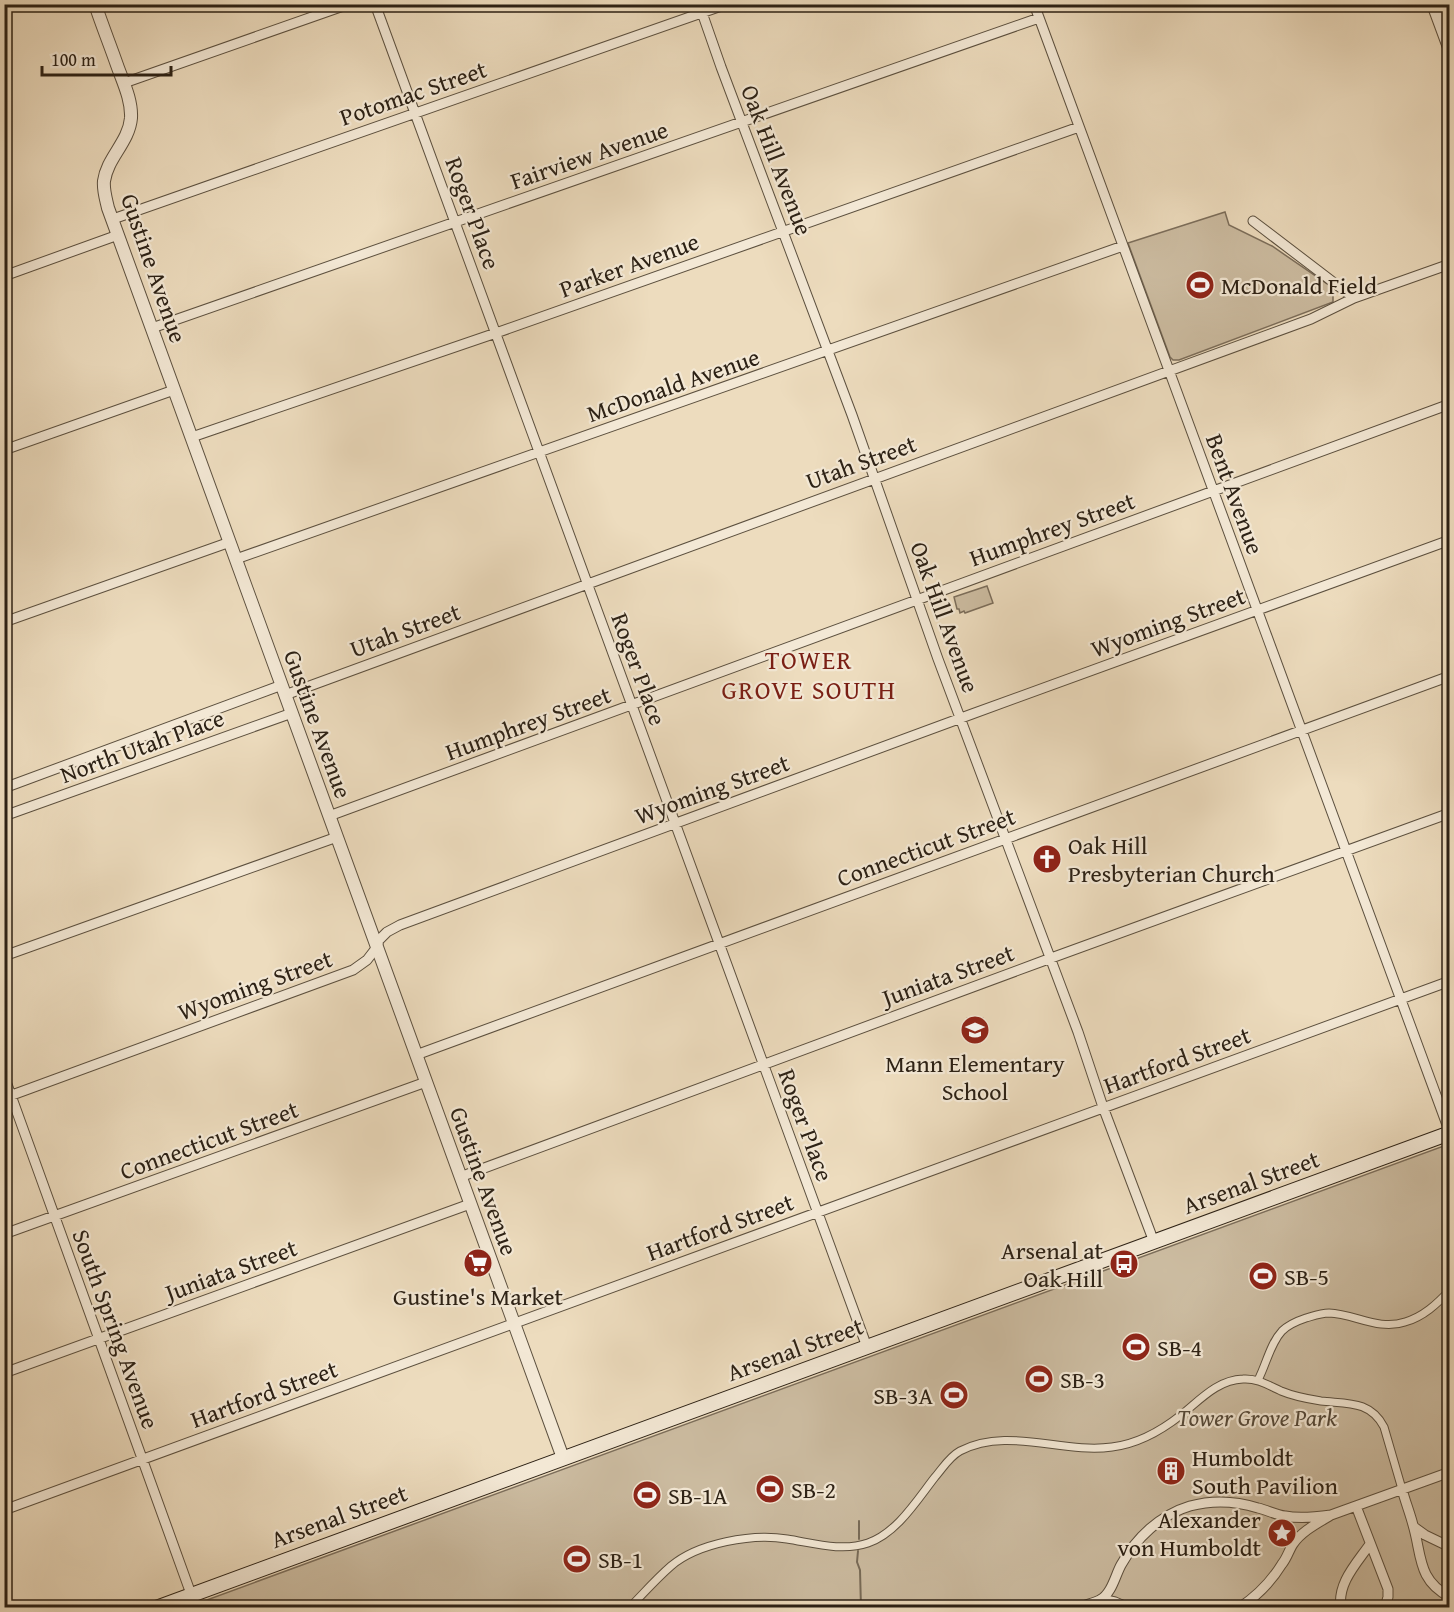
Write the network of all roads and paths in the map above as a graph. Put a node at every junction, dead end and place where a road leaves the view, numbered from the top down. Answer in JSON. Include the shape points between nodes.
{"nodes":[{"id":1,"x":95,"y":4,"type":"edge"},
{"id":2,"x":349,"y":4,"type":"edge"},
{"id":3,"x":375,"y":4,"type":"edge"},
{"id":4,"x":727,"y":4,"type":"edge"},
{"id":5,"x":1034,"y":4,"type":"edge"},
{"id":6,"x":1433,"y":4,"type":"edge"},
{"id":7,"x":701,"y":9,"type":"edge"},
{"id":8,"x":1039,"y":18,"type":"junction"},
{"id":9,"x":1449,"y":50,"type":"edge"},
{"id":10,"x":124,"y":84,"type":"junction"},
{"id":11,"x":415,"y":113,"type":"junction"},
{"id":12,"x":742,"y":122,"type":"junction"},
{"id":13,"x":1079,"y":127,"type":"junction"},
{"id":14,"x":112,"y":219,"type":"junction"},
{"id":15,"x":1253,"y":221,"type":"dead end"},
{"id":16,"x":456,"y":223,"type":"junction"},
{"id":17,"x":783,"y":231,"type":"junction"},
{"id":18,"x":118,"y":235,"type":"junction"},
{"id":19,"x":1124,"y":246,"type":"junction"},
{"id":20,"x":1449,"y":264,"type":"edge"},
{"id":21,"x":4,"y":276,"type":"edge"},
{"id":22,"x":1354,"y":298,"type":"junction"},
{"id":23,"x":152,"y":328,"type":"junction"},
{"id":24,"x":496,"y":333,"type":"junction"},
{"id":25,"x":828,"y":351,"type":"junction"},
{"id":26,"x":1169,"y":370,"type":"junction"},
{"id":27,"x":174,"y":390,"type":"junction"},
{"id":28,"x":1449,"y":404,"type":"edge"},
{"id":29,"x":192,"y":437,"type":"junction"},
{"id":30,"x":4,"y":450,"type":"edge"},
{"id":31,"x":539,"y":452,"type":"junction"},
{"id":32,"x":874,"y":478,"type":"junction"},
{"id":33,"x":1212,"y":491,"type":"junction"},
{"id":34,"x":1449,"y":540,"type":"edge"},
{"id":35,"x":230,"y":542,"type":"junction"},
{"id":36,"x":236,"y":559,"type":"junction"},
{"id":37,"x":588,"y":584,"type":"junction"},
{"id":38,"x":917,"y":599,"type":"junction"},
{"id":39,"x":1257,"y":610,"type":"junction"},
{"id":40,"x":4,"y":622,"type":"edge"},
{"id":41,"x":1449,"y":676,"type":"edge"},
{"id":42,"x":284,"y":690,"type":"junction"},
{"id":43,"x":632,"y":705,"type":"junction"},
{"id":44,"x":292,"y":713,"type":"junction"},
{"id":45,"x":961,"y":718,"type":"junction"},
{"id":46,"x":1302,"y":731,"type":"junction"},
{"id":47,"x":4,"y":788,"type":"edge"},
{"id":48,"x":1449,"y":813,"type":"edge"},
{"id":49,"x":4,"y":816,"type":"edge"},
{"id":50,"x":329,"y":816,"type":"junction"},
{"id":51,"x":675,"y":824,"type":"junction"},
{"id":52,"x":337,"y":837,"type":"junction"},
{"id":53,"x":1006,"y":838,"type":"junction"},
{"id":54,"x":1346,"y":851,"type":"junction"},
{"id":55,"x":719,"y":945,"type":"junction"},
{"id":56,"x":377,"y":947,"type":"junction"},
{"id":57,"x":4,"y":956,"type":"edge"},
{"id":58,"x":1049,"y":958,"type":"junction"},
{"id":59,"x":1449,"y":981,"type":"edge"},
{"id":60,"x":1400,"y":999,"type":"junction"},
{"id":61,"x":416,"y":1055,"type":"junction"},
{"id":62,"x":763,"y":1064,"type":"junction"},
{"id":63,"x":4,"y":1076,"type":"edge"},
{"id":64,"x":426,"y":1082,"type":"junction"},
{"id":65,"x":8,"y":1097,"type":"edge"},
{"id":66,"x":1103,"y":1107,"type":"junction"},
{"id":67,"x":1449,"y":1133,"type":"edge"},
{"id":68,"x":460,"y":1177,"type":"junction"},
{"id":69,"x":470,"y":1204,"type":"junction"},
{"id":70,"x":817,"y":1212,"type":"junction"},
{"id":71,"x":55,"y":1216,"type":"junction"},
{"id":72,"x":4,"y":1234,"type":"edge"},
{"id":73,"x":1154,"y":1242,"type":"junction"},
{"id":74,"x":1449,"y":1290,"type":"edge"},
{"id":75,"x":514,"y":1323,"type":"junction"},
{"id":76,"x":99,"y":1339,"type":"junction"},
{"id":77,"x":867,"y":1347,"type":"junction"},
{"id":78,"x":4,"y":1373,"type":"edge"},
{"id":79,"x":1258,"y":1380,"type":"junction"},
{"id":80,"x":563,"y":1458,"type":"junction"},
{"id":81,"x":143,"y":1460,"type":"junction"},
{"id":82,"x":1449,"y":1472,"type":"edge"},
{"id":83,"x":1402,"y":1489,"type":"junction"},
{"id":84,"x":1356,"y":1506,"type":"junction"},
{"id":85,"x":4,"y":1510,"type":"edge"},
{"id":86,"x":1279,"y":1515,"type":"junction"},
{"id":87,"x":1331,"y":1515,"type":"junction"},
{"id":88,"x":1414,"y":1527,"type":"junction"},
{"id":89,"x":1370,"y":1544,"type":"junction"},
{"id":90,"x":1292,"y":1545,"type":"junction"},
{"id":91,"x":1449,"y":1547,"type":"edge"},
{"id":92,"x":191,"y":1594,"type":"junction"},
{"id":93,"x":1449,"y":1597,"type":"edge"},
{"id":94,"x":1101,"y":1599,"type":"junction"},
{"id":95,"x":156,"y":1608,"type":"edge"},
{"id":96,"x":629,"y":1608,"type":"edge"},
{"id":97,"x":1078,"y":1608,"type":"edge"},
{"id":98,"x":1129,"y":1608,"type":"edge"},
{"id":99,"x":1239,"y":1608,"type":"edge"},
{"id":100,"x":1341,"y":1608,"type":"edge"},
{"id":101,"x":1385,"y":1608,"type":"edge"}],
"edges":[{"from":1,"to":10,"type":"street","name":"Gustine Avenue"},
{"from":2,"to":10,"type":"street"},
{"from":3,"to":11,"type":"street","name":"Roger Place"},
{"from":4,"to":7,"type":"street","name":"Potomac Street"},
{"from":5,"to":8,"type":"street","name":"Bent Avenue"},
{"from":6,"to":9,"type":"street"},
{"from":7,"to":11,"type":"street","name":"Potomac Street"},
{"from":7,"to":12,"type":"street","name":"Oak Hill Avenue"},
{"from":8,"to":12,"type":"street","name":"Fairview Avenue"},
{"from":8,"to":13,"type":"street","name":"Bent Avenue"},
{"from":10,"to":14,"type":"street","name":"Gustine Avenue","via":[[131,109],[130,126],[104,180]]},
{"from":11,"to":14,"type":"street","name":"Potomac Street"},
{"from":11,"to":16,"type":"street","name":"Roger Place"},
{"from":12,"to":16,"type":"street","name":"Fairview Avenue"},
{"from":12,"to":17,"type":"street","name":"Oak Hill Avenue"},
{"from":13,"to":17,"type":"street","name":"Parker Avenue"},
{"from":13,"to":19,"type":"street","name":"Bent Avenue"},
{"from":14,"to":18,"type":"street","name":"Gustine Avenue"},
{"from":15,"to":22,"type":"street"},
{"from":16,"to":23,"type":"street","name":"Fairview Avenue"},
{"from":16,"to":24,"type":"street","name":"Roger Place"},
{"from":17,"to":24,"type":"street","name":"Parker Avenue"},
{"from":17,"to":25,"type":"street","name":"Oak Hill Avenue"},
{"from":18,"to":21,"type":"street"},
{"from":18,"to":23,"type":"street","name":"Gustine Avenue"},
{"from":19,"to":25,"type":"street","name":"McDonald Avenue"},
{"from":19,"to":26,"type":"street","name":"Bent Avenue"},
{"from":20,"to":22,"type":"street","name":"Utah Street"},
{"from":22,"to":26,"type":"street","name":"Utah Street","via":[[1319,316]]},
{"from":23,"to":27,"type":"street","name":"Gustine Avenue"},
{"from":24,"to":29,"type":"street","name":"Parker Avenue"},
{"from":24,"to":31,"type":"street","name":"Roger Place"},
{"from":25,"to":31,"type":"street","name":"McDonald Avenue"},
{"from":25,"to":32,"type":"street","name":"Oak Hill Avenue"},
{"from":26,"to":32,"type":"street","name":"Utah Street"},
{"from":26,"to":33,"type":"street","name":"Bent Avenue"},
{"from":27,"to":29,"type":"street","name":"Gustine Avenue"},
{"from":27,"to":30,"type":"street"},
{"from":28,"to":33,"type":"street","name":"Humphrey Street"},
{"from":29,"to":35,"type":"street","name":"Gustine Avenue"},
{"from":31,"to":36,"type":"street","name":"McDonald Avenue"},
{"from":31,"to":37,"type":"street","name":"Roger Place"},
{"from":32,"to":37,"type":"street","name":"Utah Street"},
{"from":32,"to":38,"type":"street","name":"Oak Hill Avenue"},
{"from":33,"to":38,"type":"street","name":"Humphrey Street"},
{"from":33,"to":39,"type":"street","name":"Bent Avenue"},
{"from":34,"to":39,"type":"street","name":"Wyoming Street"},
{"from":35,"to":36,"type":"street","name":"Gustine Avenue"},
{"from":35,"to":40,"type":"street"},
{"from":36,"to":42,"type":"street","name":"Gustine Avenue"},
{"from":37,"to":42,"type":"street","name":"Utah Street"},
{"from":37,"to":43,"type":"street","name":"Roger Place"},
{"from":38,"to":43,"type":"street","name":"Humphrey Street"},
{"from":38,"to":45,"type":"street","name":"Oak Hill Avenue"},
{"from":39,"to":45,"type":"street","name":"Wyoming Street"},
{"from":39,"to":46,"type":"street","name":"Bent Avenue"},
{"from":41,"to":46,"type":"street","name":"Connecticut Street"},
{"from":42,"to":44,"type":"street","name":"Gustine Avenue"},
{"from":42,"to":47,"type":"street","name":"Utah Street"},
{"from":43,"to":50,"type":"street","name":"Humphrey Street"},
{"from":43,"to":51,"type":"street","name":"Roger Place"},
{"from":44,"to":49,"type":"street","name":"North Utah Place"},
{"from":44,"to":50,"type":"street","name":"Gustine Avenue"},
{"from":45,"to":51,"type":"street","name":"Wyoming Street"},
{"from":45,"to":53,"type":"street","name":"Oak Hill Avenue"},
{"from":46,"to":53,"type":"street","name":"Connecticut Street"},
{"from":46,"to":54,"type":"street","name":"Bent Avenue"},
{"from":48,"to":54,"type":"street","name":"Juniata Street"},
{"from":50,"to":52,"type":"street","name":"Gustine Avenue"},
{"from":51,"to":55,"type":"street","name":"Roger Place"},
{"from":51,"to":56,"type":"street","name":"Wyoming Street","via":[[400,925],[384,934]]},
{"from":52,"to":56,"type":"street","name":"Gustine Avenue"},
{"from":52,"to":57,"type":"street"},
{"from":53,"to":55,"type":"street","name":"Connecticut Street"},
{"from":53,"to":58,"type":"street","name":"Oak Hill Avenue"},
{"from":54,"to":58,"type":"street","name":"Juniata Street"},
{"from":54,"to":60,"type":"street","name":"Bent Avenue"},
{"from":55,"to":61,"type":"street","name":"Connecticut Street"},
{"from":55,"to":62,"type":"street","name":"Roger Place"},
{"from":56,"to":61,"type":"street","name":"Gustine Avenue"},
{"from":56,"to":65,"type":"street","name":"Wyoming Street","via":[[368,960],[353,970]]},
{"from":58,"to":62,"type":"street","name":"Juniata Street"},
{"from":58,"to":66,"type":"street","name":"Oak Hill Avenue"},
{"from":59,"to":60,"type":"street","name":"Hartford Street"},
{"from":60,"to":66,"type":"street","name":"Hartford Street"},
{"from":60,"to":67,"type":"street","name":"Bent Avenue"},
{"from":61,"to":64,"type":"street","name":"Gustine Avenue"},
{"from":62,"to":68,"type":"street","name":"Juniata Street"},
{"from":62,"to":70,"type":"street","name":"Roger Place"},
{"from":63,"to":65,"type":"street","name":"South Spring Avenue"},
{"from":64,"to":68,"type":"street","name":"Gustine Avenue"},
{"from":64,"to":71,"type":"street","name":"Connecticut Street"},
{"from":65,"to":71,"type":"street","name":"South Spring Avenue"},
{"from":66,"to":70,"type":"street","name":"Hartford Street"},
{"from":66,"to":73,"type":"street","name":"Oak Hill Avenue"},
{"from":67,"to":73,"type":"main road","name":"Arsenal Street"},
{"from":68,"to":69,"type":"street","name":"Gustine Avenue"},
{"from":69,"to":75,"type":"street","name":"Gustine Avenue"},
{"from":69,"to":76,"type":"street","name":"Juniata Street"},
{"from":70,"to":75,"type":"street","name":"Hartford Street"},
{"from":70,"to":77,"type":"street","name":"Roger Place"},
{"from":71,"to":72,"type":"street","name":"Connecticut Street"},
{"from":71,"to":76,"type":"street","name":"South Spring Avenue"},
{"from":73,"to":77,"type":"main road","name":"Arsenal Street"},
{"from":74,"to":79,"type":"street","via":[[1419,1317],[1404,1323],[1381,1325],[1326,1313],[1290,1324],[1278,1336]]},
{"from":75,"to":80,"type":"street","name":"Gustine Avenue"},
{"from":75,"to":81,"type":"street","name":"Hartford Street"},
{"from":76,"to":78,"type":"street","name":"Juniata Street"},
{"from":76,"to":81,"type":"street","name":"South Spring Avenue"},
{"from":77,"to":80,"type":"main road","name":"Arsenal Street"},
{"from":79,"to":83,"type":"street","via":[[1298,1396],[1348,1403],[1370,1411],[1384,1427]]},
{"from":79,"to":96,"type":"street","via":[[1226,1383],[1168,1424],[1115,1447],[1070,1448],[1011,1440],[970,1447],[951,1458],[902,1518],[874,1541],[830,1546],[764,1536],[709,1547],[671,1566]]},
{"from":80,"to":92,"type":"main road","name":"Arsenal Street"},
{"from":81,"to":85,"type":"street","name":"Hartford Street"},
{"from":81,"to":92,"type":"street","name":"South Spring Avenue"},
{"from":82,"to":83,"type":"street"},
{"from":83,"to":84,"type":"street"},
{"from":83,"to":88,"type":"street"},
{"from":84,"to":87,"type":"street"},
{"from":84,"to":89,"type":"street"},
{"from":86,"to":87,"type":"street"},
{"from":86,"to":90,"type":"street","via":[[1289,1530]]},
{"from":86,"to":94,"type":"street","via":[[1224,1502],[1179,1510],[1155,1524],[1135,1544]]},
{"from":87,"to":90,"type":"street"},
{"from":88,"to":91,"type":"street"},
{"from":88,"to":93,"type":"street","via":[[1424,1572],[1436,1589]]},
{"from":89,"to":100,"type":"street","via":[[1348,1575],[1340,1595]]},
{"from":89,"to":101,"type":"street","via":[[1388,1589]]},
{"from":90,"to":99,"type":"street","via":[[1275,1576]]},
{"from":92,"to":95,"type":"main road","name":"Arsenal Street"},
{"from":94,"to":97,"type":"street"},
{"from":94,"to":98,"type":"street"}]}
